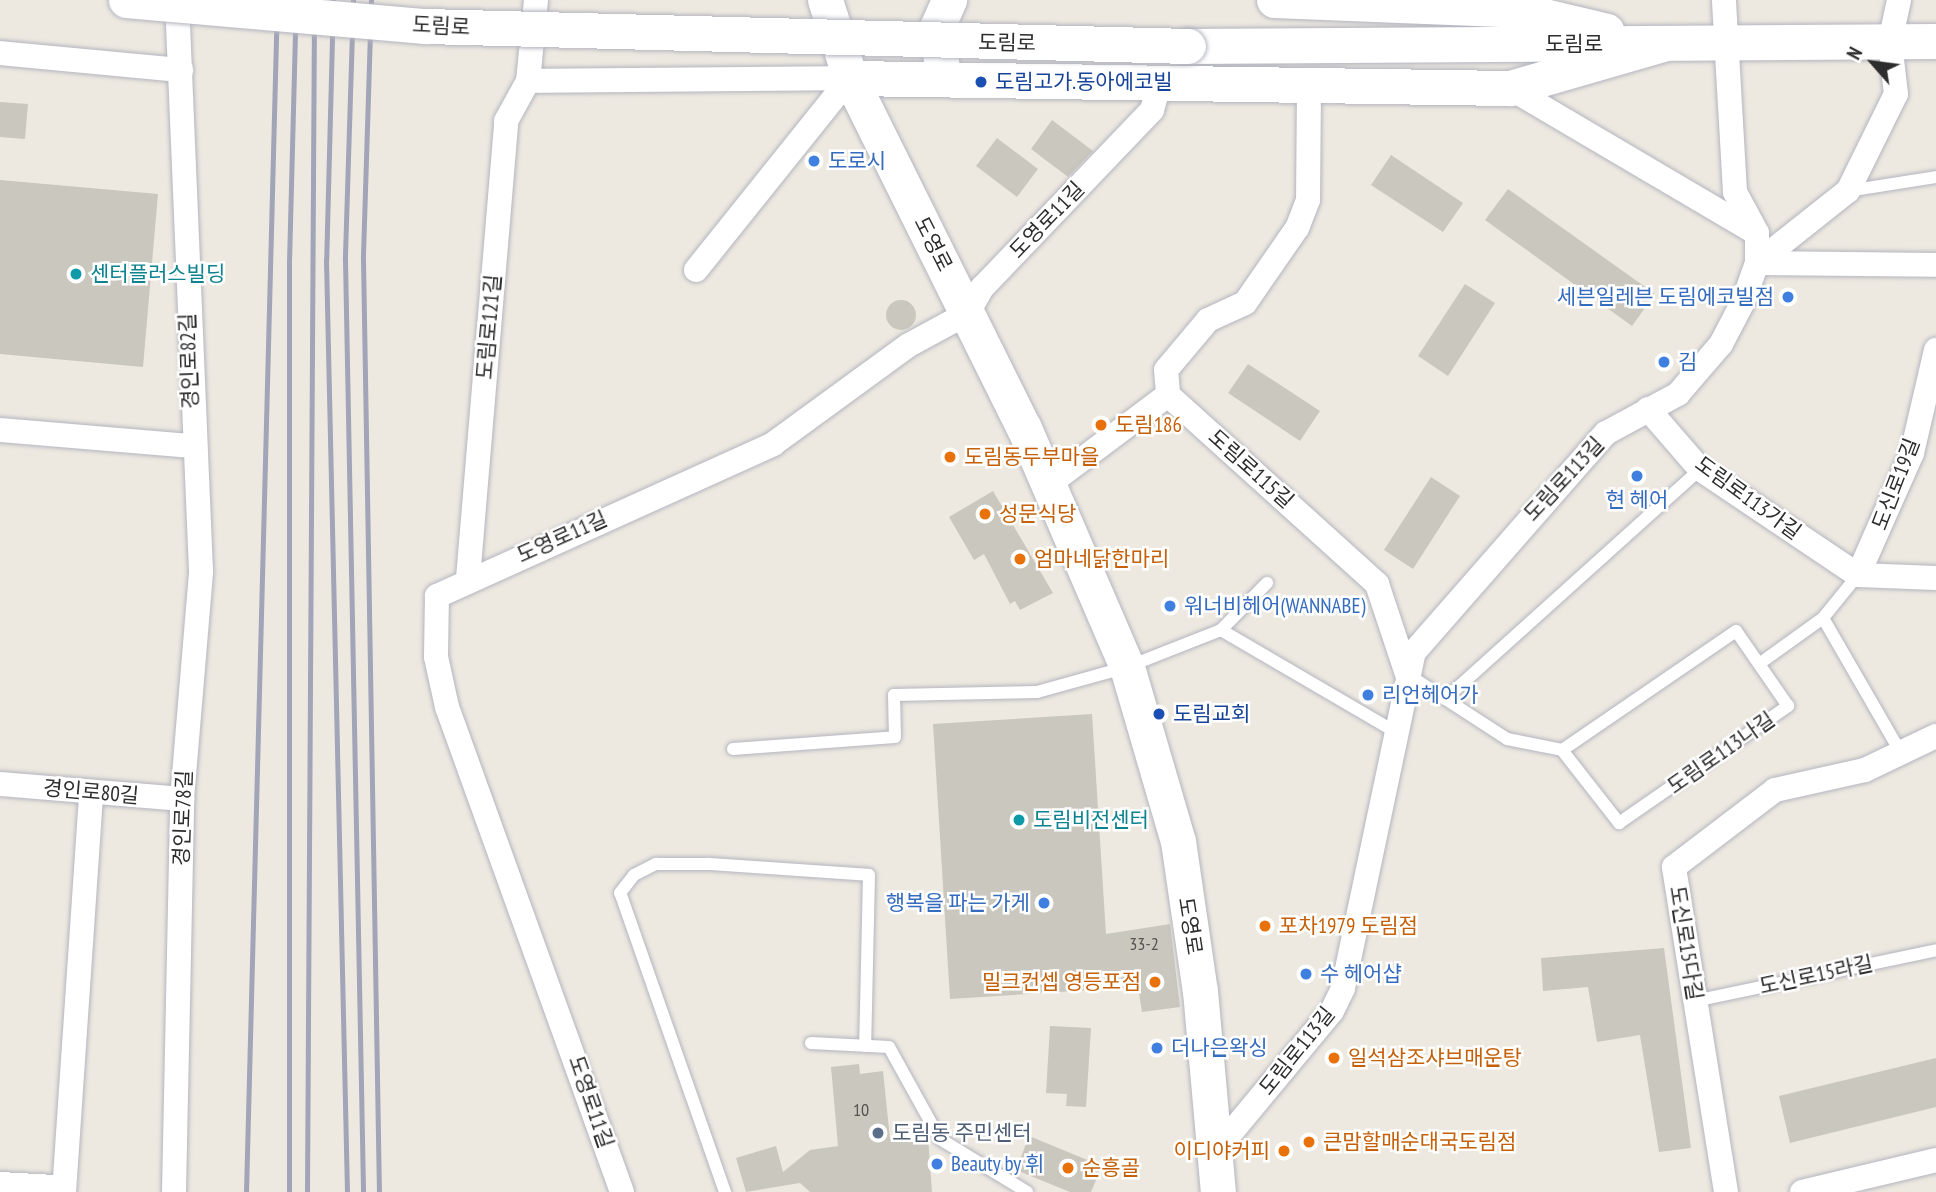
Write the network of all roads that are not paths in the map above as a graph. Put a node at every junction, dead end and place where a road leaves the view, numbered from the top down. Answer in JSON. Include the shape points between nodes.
{"nodes":[{"id":1,"x":126,"y":0,"type":"edge"},
{"id":2,"x":177,"y":0,"type":"edge"},
{"id":3,"x":536,"y":0,"type":"edge"},
{"id":4,"x":825,"y":0,"type":"edge"},
{"id":5,"x":949,"y":0,"type":"edge"},
{"id":6,"x":1274,"y":0,"type":"edge"},
{"id":7,"x":1724,"y":0,"type":"edge"},
{"id":8,"x":1899,"y":0,"type":"edge"},
{"id":9,"x":1936,"y":41,"type":"edge"},
{"id":10,"x":1890,"y":42,"type":"junction"},
{"id":11,"x":1662,"y":44,"type":"junction"},
{"id":12,"x":1726,"y":47,"type":"junction"},
{"id":13,"x":0,"y":53,"type":"edge"},
{"id":14,"x":181,"y":70,"type":"junction"},
{"id":15,"x":850,"y":78,"type":"junction"},
{"id":16,"x":950,"y":80,"type":"junction"},
{"id":17,"x":528,"y":81,"type":"junction"},
{"id":18,"x":1159,"y":85,"type":"junction"},
{"id":19,"x":1309,"y":88,"type":"junction"},
{"id":20,"x":1510,"y":88,"type":"junction"},
{"id":21,"x":1936,"y":177,"type":"edge"},
{"id":22,"x":1848,"y":191,"type":"junction"},
{"id":23,"x":1756,"y":233,"type":"junction"},
{"id":24,"x":1757,"y":263,"type":"junction"},
{"id":25,"x":1936,"y":265,"type":"edge"},
{"id":26,"x":696,"y":270,"type":"dead end"},
{"id":27,"x":968,"y":313,"type":"junction"},
{"id":28,"x":1936,"y":350,"type":"edge"},
{"id":29,"x":1168,"y":395,"type":"junction"},
{"id":30,"x":1648,"y":409,"type":"junction"},
{"id":31,"x":0,"y":430,"type":"edge"},
{"id":32,"x":192,"y":446,"type":"junction"},
{"id":33,"x":1700,"y":469,"type":"junction"},
{"id":34,"x":1048,"y":485,"type":"junction"},
{"id":35,"x":1858,"y":575,"type":"junction"},
{"id":36,"x":468,"y":578,"type":"junction"},
{"id":37,"x":1936,"y":578,"type":"edge"},
{"id":38,"x":1267,"y":583,"type":"dead end"},
{"id":39,"x":1823,"y":618,"type":"junction"},
{"id":40,"x":1221,"y":630,"type":"junction"},
{"id":41,"x":1759,"y":664,"type":"junction"},
{"id":42,"x":1127,"y":667,"type":"junction"},
{"id":43,"x":1407,"y":674,"type":"junction"},
{"id":44,"x":1445,"y":699,"type":"junction"},
{"id":45,"x":1394,"y":731,"type":"junction"},
{"id":46,"x":1936,"y":736,"type":"edge"},
{"id":47,"x":733,"y":750,"type":"dead end"},
{"id":48,"x":1562,"y":750,"type":"junction"},
{"id":49,"x":1901,"y":753,"type":"junction"},
{"id":50,"x":0,"y":784,"type":"edge"},
{"id":51,"x":91,"y":792,"type":"junction"},
{"id":52,"x":182,"y":799,"type":"junction"},
{"id":53,"x":1936,"y":950,"type":"edge"},
{"id":54,"x":1696,"y":1001,"type":"junction"},
{"id":55,"x":811,"y":1043,"type":"dead end"},
{"id":56,"x":865,"y":1046,"type":"junction"},
{"id":57,"x":1215,"y":1152,"type":"junction"},
{"id":58,"x":1936,"y":1160,"type":"edge"},
{"id":59,"x":0,"y":1189,"type":"edge"},
{"id":60,"x":53,"y":1192,"type":"edge"},
{"id":61,"x":64,"y":1192,"type":"edge"},
{"id":62,"x":174,"y":1192,"type":"edge"},
{"id":63,"x":622,"y":1192,"type":"edge"},
{"id":64,"x":724,"y":1192,"type":"edge"},
{"id":65,"x":1027,"y":1192,"type":"edge"},
{"id":66,"x":1218,"y":1192,"type":"edge"},
{"id":67,"x":1726,"y":1192,"type":"edge"},
{"id":68,"x":1802,"y":1192,"type":"edge"}],
"edges":[{"from":1,"to":11,"type":"main road","name":"도림로","bridge":true,"via":[[425,26],[1188,46]]},
{"from":2,"to":14,"type":"street","name":"경인로82길"},
{"from":3,"to":17,"type":"street"},
{"from":4,"to":15,"type":"main road","name":"도영로"},
{"from":5,"to":16,"type":"main road","via":[[936,51]]},
{"from":6,"to":11,"type":"main road","via":[[1519,10]]},
{"from":7,"to":12,"type":"street","name":"도림로113길"},
{"from":8,"to":10,"type":"street"},
{"from":9,"to":10,"type":"main road","name":"도림로"},
{"from":10,"to":12,"type":"main road","name":"도림로"},
{"from":10,"to":22,"type":"street","via":[[1896,93]]},
{"from":11,"to":12,"type":"main road","name":"도림로"},
{"from":11,"to":20,"type":"main road"},
{"from":12,"to":23,"type":"street","name":"도림로113길","via":[[1735,192]]},
{"from":13,"to":14,"type":"street"},
{"from":14,"to":32,"type":"street","name":"경인로82길"},
{"from":15,"to":16,"type":"main road"},
{"from":15,"to":17,"type":"street"},
{"from":15,"to":26,"type":"street"},
{"from":15,"to":27,"type":"main road","name":"도영로"},
{"from":16,"to":18,"type":"main road"},
{"from":17,"to":36,"type":"street","name":"도림로121길","via":[[506,121]]},
{"from":18,"to":19,"type":"main road"},
{"from":18,"to":27,"type":"street","name":"도영로11길","via":[[1152,110],[982,288]]},
{"from":19,"to":20,"type":"main road"},
{"from":19,"to":29,"type":"street","via":[[1308,200],[1297,228],[1245,303],[1208,320],[1166,370]]},
{"from":20,"to":23,"type":"street"},
{"from":21,"to":22,"type":"lane"},
{"from":22,"to":24,"type":"street"},
{"from":23,"to":24,"type":"street","name":"도림로113길"},
{"from":24,"to":25,"type":"street"},
{"from":24,"to":30,"type":"street","name":"도림로113길","via":[[1721,344],[1678,394]]},
{"from":27,"to":34,"type":"main road","name":"도영로"},
{"from":27,"to":36,"type":"street","name":"도영로11길","via":[[909,345],[773,444]]},
{"from":28,"to":35,"type":"street","name":"도신로19길","via":[[1912,453]]},
{"from":29,"to":34,"type":"street"},
{"from":29,"to":43,"type":"street","name":"도림로115길","via":[[1377,584]]},
{"from":30,"to":33,"type":"street","name":"도림로113가길"},
{"from":30,"to":43,"type":"street","name":"도림로113길","via":[[1606,433],[1550,491],[1414,652]]},
{"from":31,"to":32,"type":"street"},
{"from":32,"to":52,"type":"street","name":"경인로78길","via":[[201,571]]},
{"from":33,"to":35,"type":"street","name":"도림로113가길"},
{"from":33,"to":44,"type":"lane"},
{"from":34,"to":42,"type":"main road","name":"도영로"},
{"from":35,"to":37,"type":"street"},
{"from":35,"to":39,"type":"lane"},
{"from":36,"to":63,"type":"street","name":"도영로11길","via":[[438,596],[436,657],[447,707]]},
{"from":38,"to":40,"type":"lane"},
{"from":39,"to":41,"type":"lane"},
{"from":39,"to":49,"type":"lane"},
{"from":40,"to":42,"type":"lane"},
{"from":40,"to":45,"type":"lane"},
{"from":41,"to":48,"type":"lane","name":"도림로113나길","via":[[1736,631]]},
{"from":41,"to":48,"type":"lane","name":"도림로113나길","via":[[1788,706],[1619,823]]},
{"from":42,"to":47,"type":"lane","via":[[1037,692],[894,695],[895,737]]},
{"from":42,"to":57,"type":"main road","name":"도영로","via":[[1178,841]]},
{"from":43,"to":44,"type":"lane"},
{"from":43,"to":45,"type":"street","name":"도림로113길"},
{"from":44,"to":48,"type":"lane","via":[[1507,739]]},
{"from":45,"to":57,"type":"street","name":"도림로113길","via":[[1343,988],[1332,1011]]},
{"from":46,"to":49,"type":"street","name":"도신로15다길"},
{"from":49,"to":54,"type":"street","name":"도신로15다길","via":[[1865,770],[1775,790],[1674,867]]},
{"from":50,"to":51,"type":"street","name":"경인로80길"},
{"from":51,"to":52,"type":"street","name":"경인로80길"},
{"from":51,"to":61,"type":"street"},
{"from":52,"to":62,"type":"street","name":"경인로78길"},
{"from":53,"to":54,"type":"lane","name":"도신로15라길"},
{"from":54,"to":67,"type":"street","name":"도신로15다길"},
{"from":55,"to":56,"type":"lane"},
{"from":56,"to":64,"type":"lane","via":[[869,875],[656,864],[634,875],[620,893]]},
{"from":56,"to":65,"type":"lane","via":[[889,1046],[940,1139]]},
{"from":57,"to":66,"type":"main road","name":"도영로"},
{"from":58,"to":68,"type":"street"},
{"from":59,"to":60,"type":"main road"}]}
